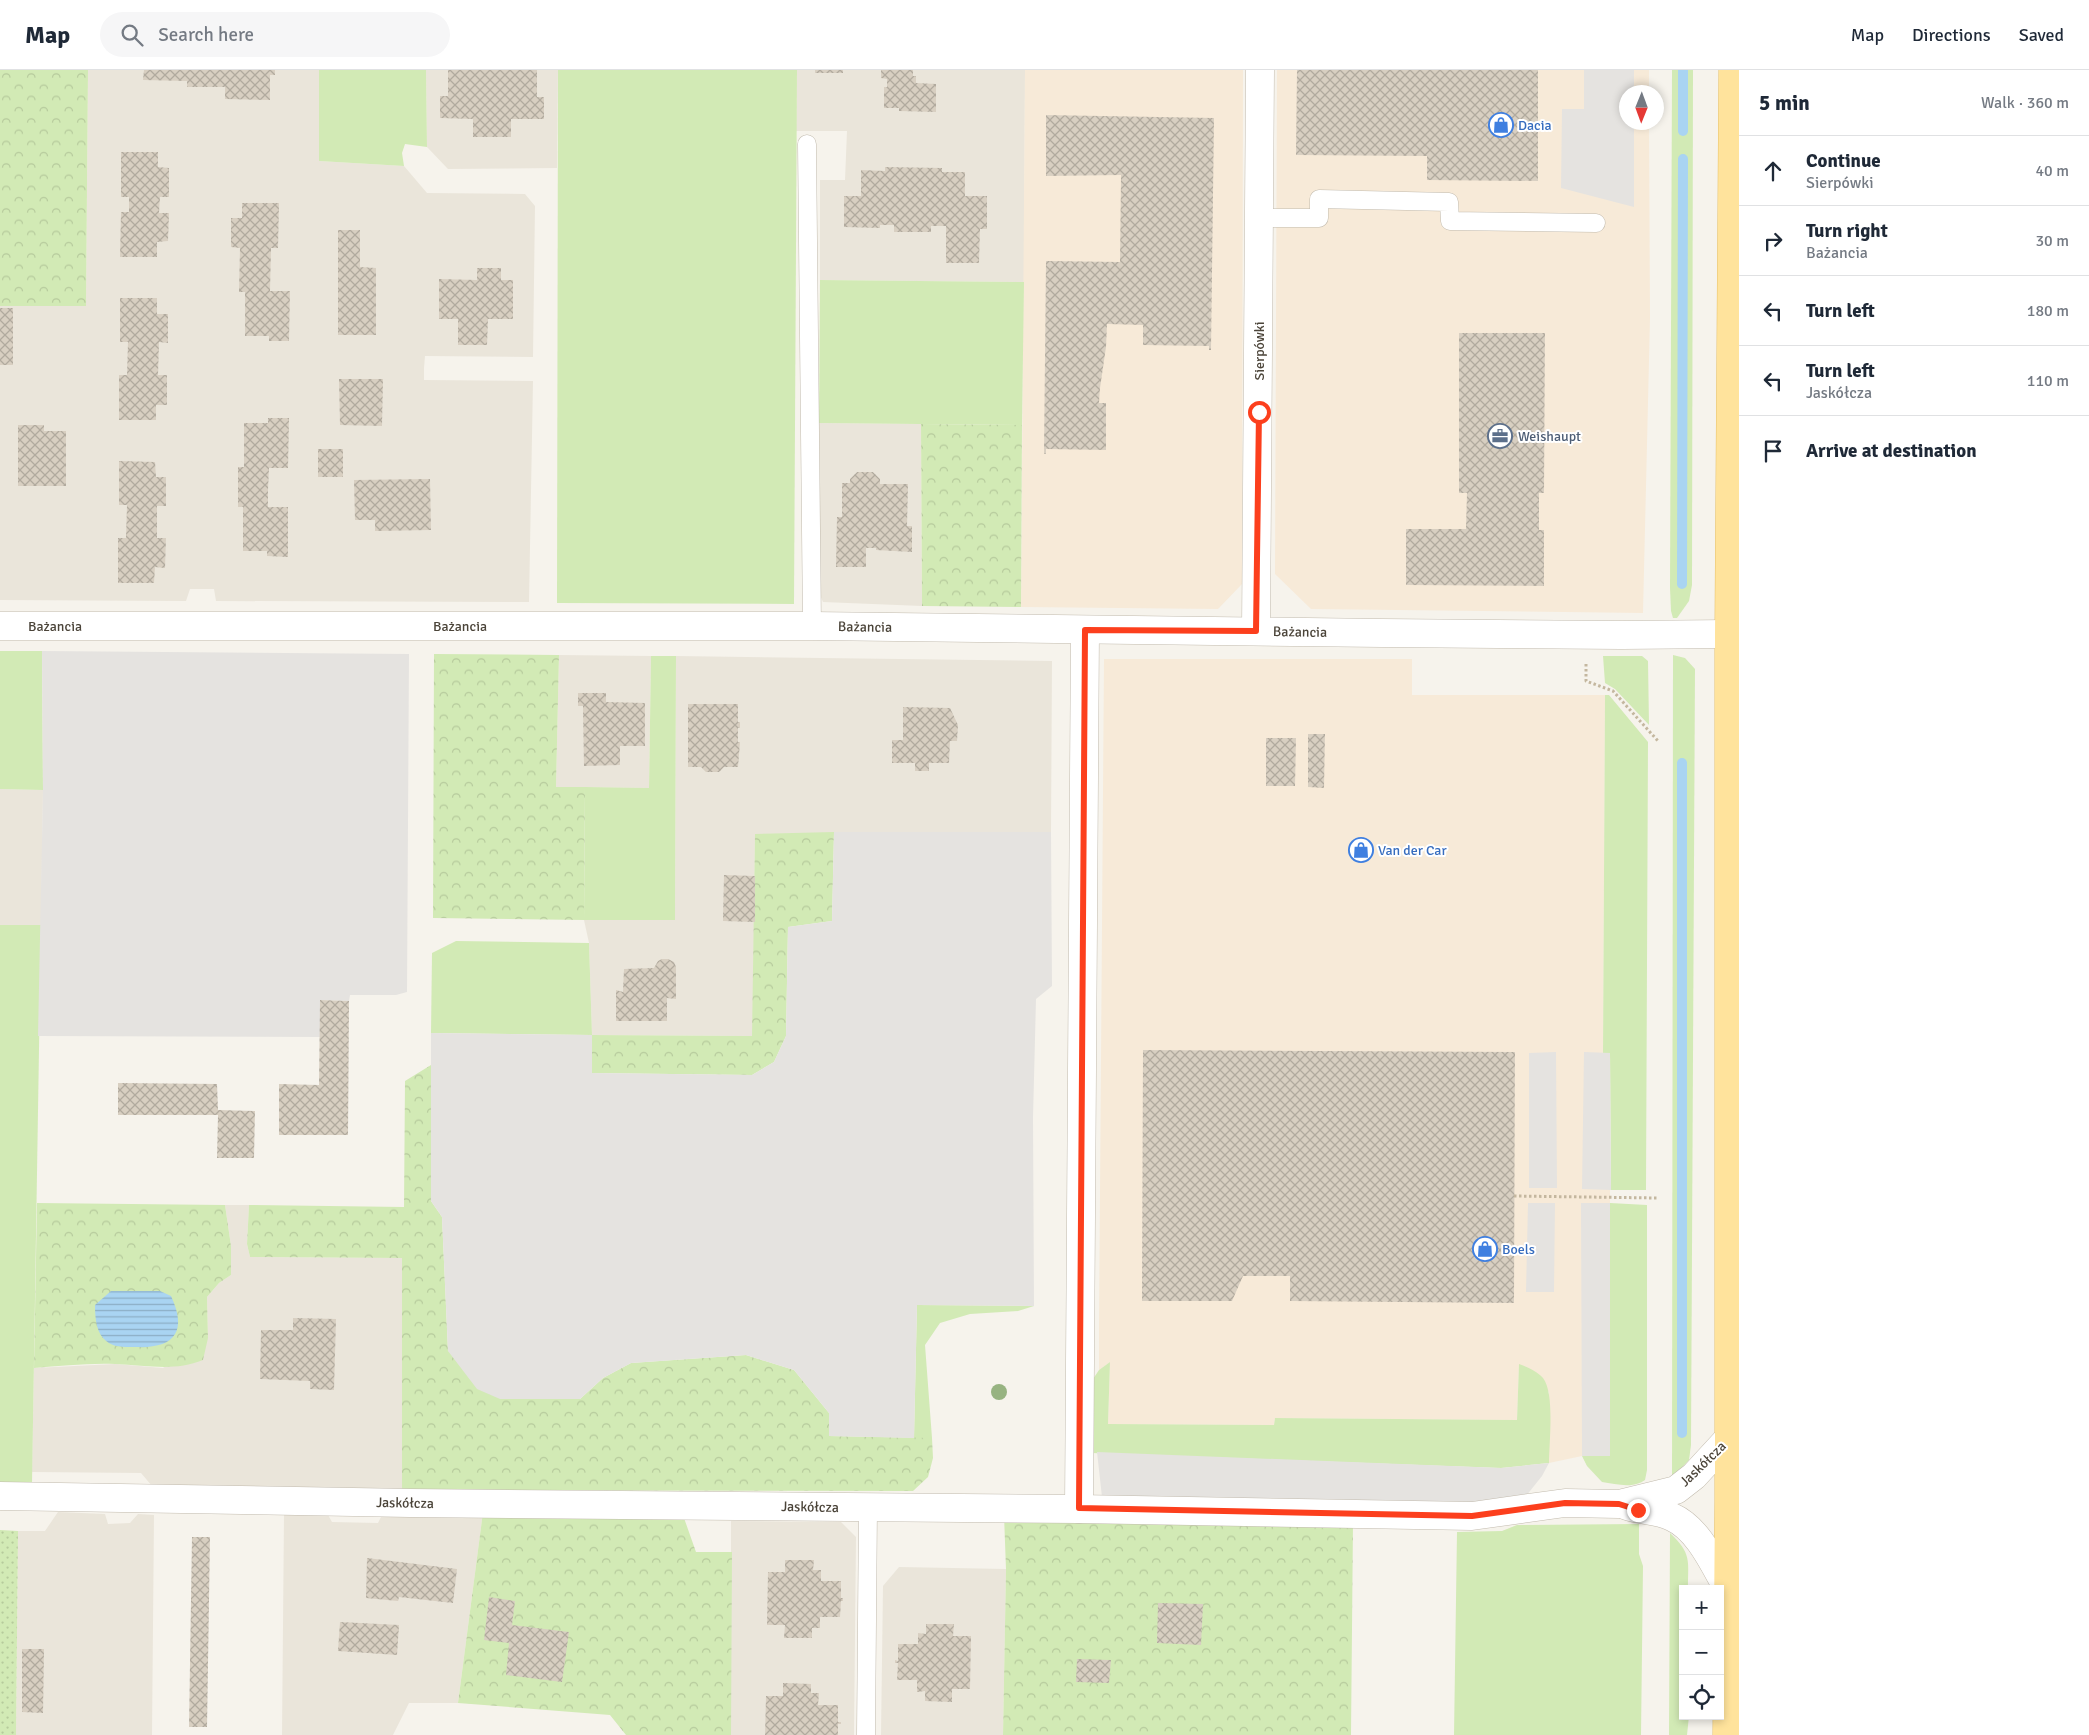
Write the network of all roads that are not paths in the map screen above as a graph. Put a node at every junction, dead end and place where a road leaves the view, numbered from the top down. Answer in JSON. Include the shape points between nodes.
{"nodes":[{"id":1,"x":1260,"y":70,"type":"edge"},
{"id":2,"x":1733,"y":70,"type":"edge"},
{"id":3,"x":807,"y":144,"type":"dead end"},
{"id":4,"x":1260,"y":218,"type":"junction"},
{"id":5,"x":1596,"y":223,"type":"dead end"},
{"id":6,"x":0,"y":626,"type":"edge"},
{"id":7,"x":812,"y":626,"type":"junction"},
{"id":8,"x":1085,"y":630,"type":"junction"},
{"id":9,"x":1256,"y":631,"type":"junction"},
{"id":10,"x":1729,"y":634,"type":"junction"},
{"id":11,"x":1729,"y":1438,"type":"junction"},
{"id":12,"x":0,"y":1496,"type":"edge"},
{"id":13,"x":1619,"y":1504,"type":"junction"},
{"id":14,"x":868,"y":1507,"type":"junction"},
{"id":15,"x":1079,"y":1508,"type":"junction"},
{"id":16,"x":1728,"y":1589,"type":"junction"},
{"id":17,"x":866,"y":1735,"type":"edge"},
{"id":18,"x":1727,"y":1735,"type":"edge"}],
"edges":[{"from":1,"to":4,"type":"street","name":"Sierpówki"},
{"from":2,"to":10,"type":"main road"},
{"from":3,"to":7,"type":"lane"},
{"from":4,"to":5,"type":"lane","via":[[1319,218],[1319,199],[1449,202],[1450,221]]},
{"from":4,"to":9,"type":"street","name":"Sierpówki"},
{"from":6,"to":7,"type":"street","name":"Bażancia"},
{"from":7,"to":8,"type":"street","name":"Bażancia"},
{"from":8,"to":9,"type":"street","name":"Bażancia"},
{"from":8,"to":15,"type":"street"},
{"from":9,"to":10,"type":"street","name":"Bażancia"},
{"from":10,"to":11,"type":"main road"},
{"from":11,"to":13,"type":"street","name":"Jaskółcza","via":[[1694,1476],[1676,1490]]},
{"from":11,"to":16,"type":"main road"},
{"from":12,"to":14,"type":"street","name":"Jaskółcza"},
{"from":13,"to":15,"type":"street","name":"Jaskółcza","via":[[1565,1503],[1472,1516]]},
{"from":13,"to":16,"type":"street","name":"Jaskółcza","via":[[1673,1517],[1685,1526],[1701,1545]]},
{"from":14,"to":15,"type":"street","name":"Jaskółcza"},
{"from":14,"to":17,"type":"lane"},
{"from":16,"to":18,"type":"main road"}]}
